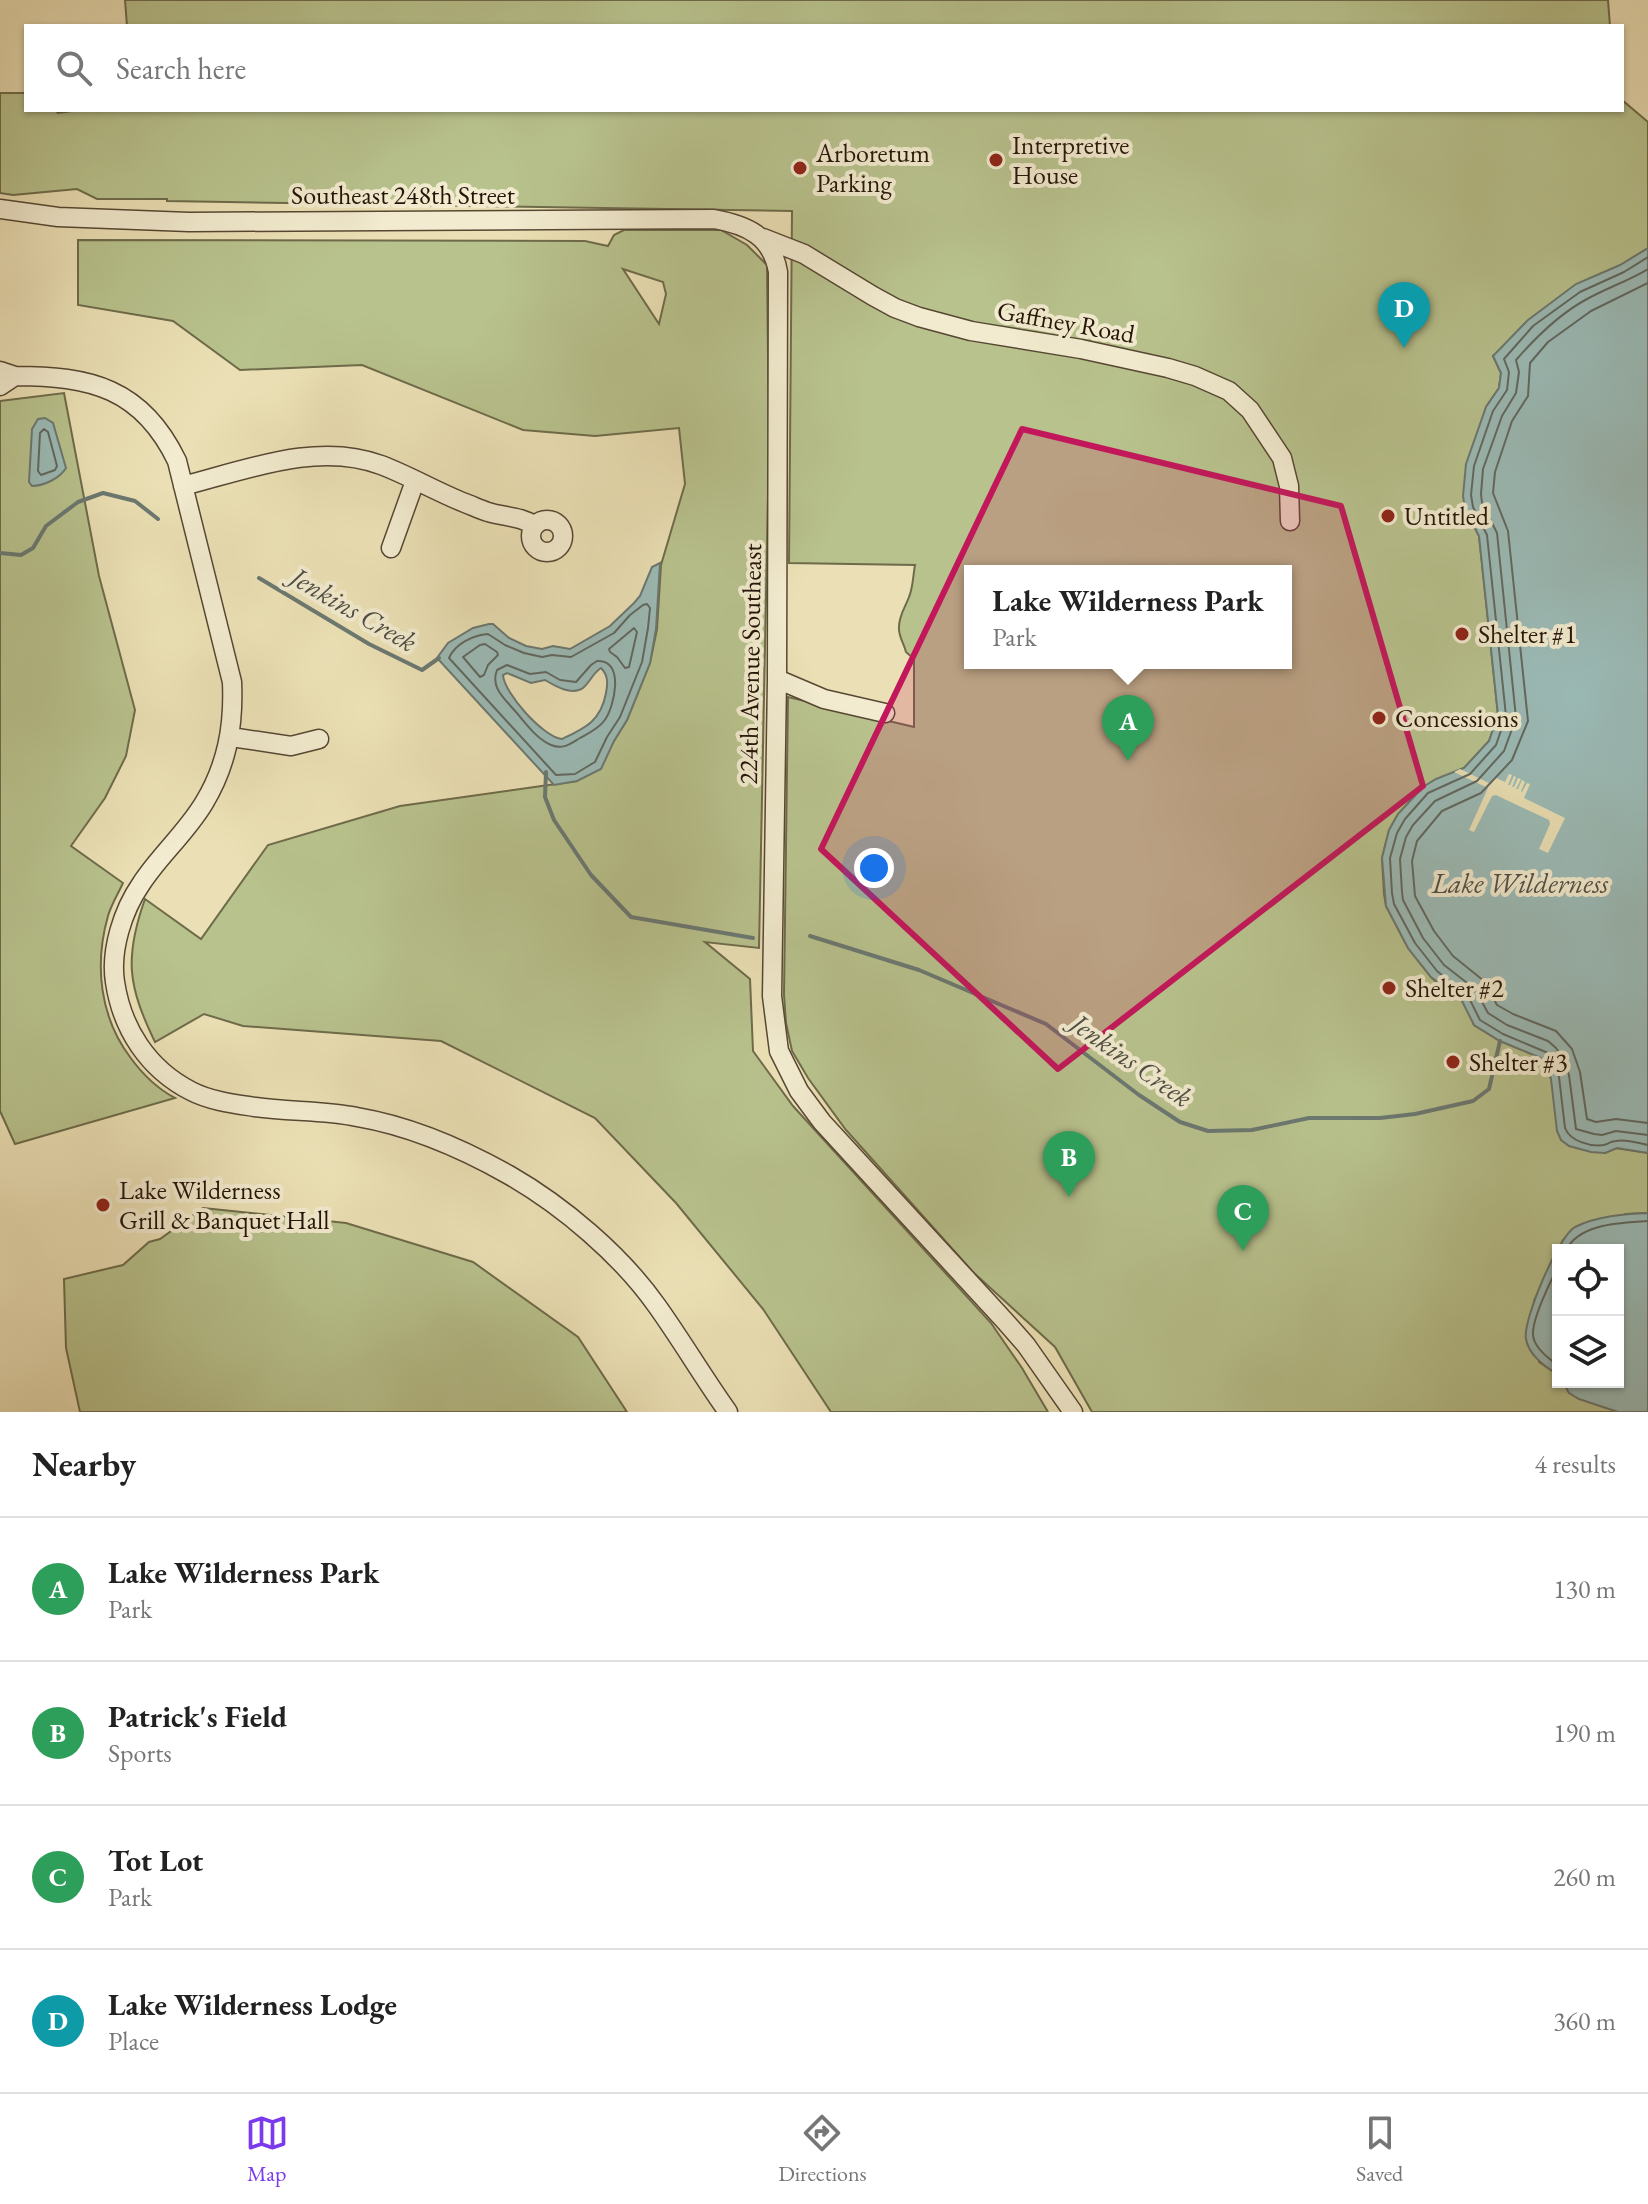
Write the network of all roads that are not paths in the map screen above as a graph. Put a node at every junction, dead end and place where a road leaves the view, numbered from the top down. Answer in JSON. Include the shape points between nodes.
{"nodes":[{"id":1,"x":0,"y":209,"type":"edge"},
{"id":2,"x":42,"y":216,"type":"junction"},
{"id":3,"x":0,"y":220,"type":"edge"},
{"id":4,"x":761,"y":237,"type":"junction"},
{"id":5,"x":5,"y":378,"type":"edge"},
{"id":6,"x":415,"y":481,"type":"junction"},
{"id":7,"x":183,"y":486,"type":"junction"},
{"id":8,"x":1290,"y":521,"type":"dead end"},
{"id":9,"x":535,"y":526,"type":"dead end"},
{"id":10,"x":391,"y":548,"type":"dead end"},
{"id":11,"x":777,"y":679,"type":"junction"},
{"id":12,"x":885,"y":713,"type":"dead end"},
{"id":13,"x":231,"y":737,"type":"junction"},
{"id":14,"x":319,"y":739,"type":"dead end"},
{"id":15,"x":728,"y":1412,"type":"edge"},
{"id":16,"x":1073,"y":1412,"type":"edge"}],
"edges":[{"from":1,"to":2,"type":"street","name":"Southeast 248th Street"},
{"from":2,"to":3,"type":"street","name":"Southeast 248th Street"},
{"from":2,"to":4,"type":"street","name":"Southeast 248th Street","via":[[189,222],[714,219]]},
{"from":4,"to":8,"type":"street","name":"Gaffney Road","via":[[804,254],[919,317],[1168,368],[1229,391],[1250,410],[1282,458]]},
{"from":4,"to":11,"type":"street","name":"224th Avenue Southeast","via":[[778,272]]},
{"from":5,"to":7,"type":"street","via":[[51,376],[122,396],[168,442]]},
{"from":6,"to":7,"type":"street","via":[[380,465],[321,455]]},
{"from":6,"to":9,"type":"street"},
{"from":6,"to":10,"type":"street"},
{"from":7,"to":13,"type":"street","via":[[232,682]]},
{"from":11,"to":12,"type":"street","via":[[824,699]]},
{"from":11,"to":16,"type":"street","name":"224th Avenue Southeast","via":[[772,996],[779,1051],[822,1122],[1026,1345]]},
{"from":13,"to":14,"type":"street","via":[[291,746]]},
{"from":13,"to":15,"type":"street","via":[[204,803],[140,885],[126,913],[114,980],[138,1045],[151,1062],[193,1092],[258,1108],[361,1117],[432,1139],[511,1177],[586,1231],[629,1272]]}]}
